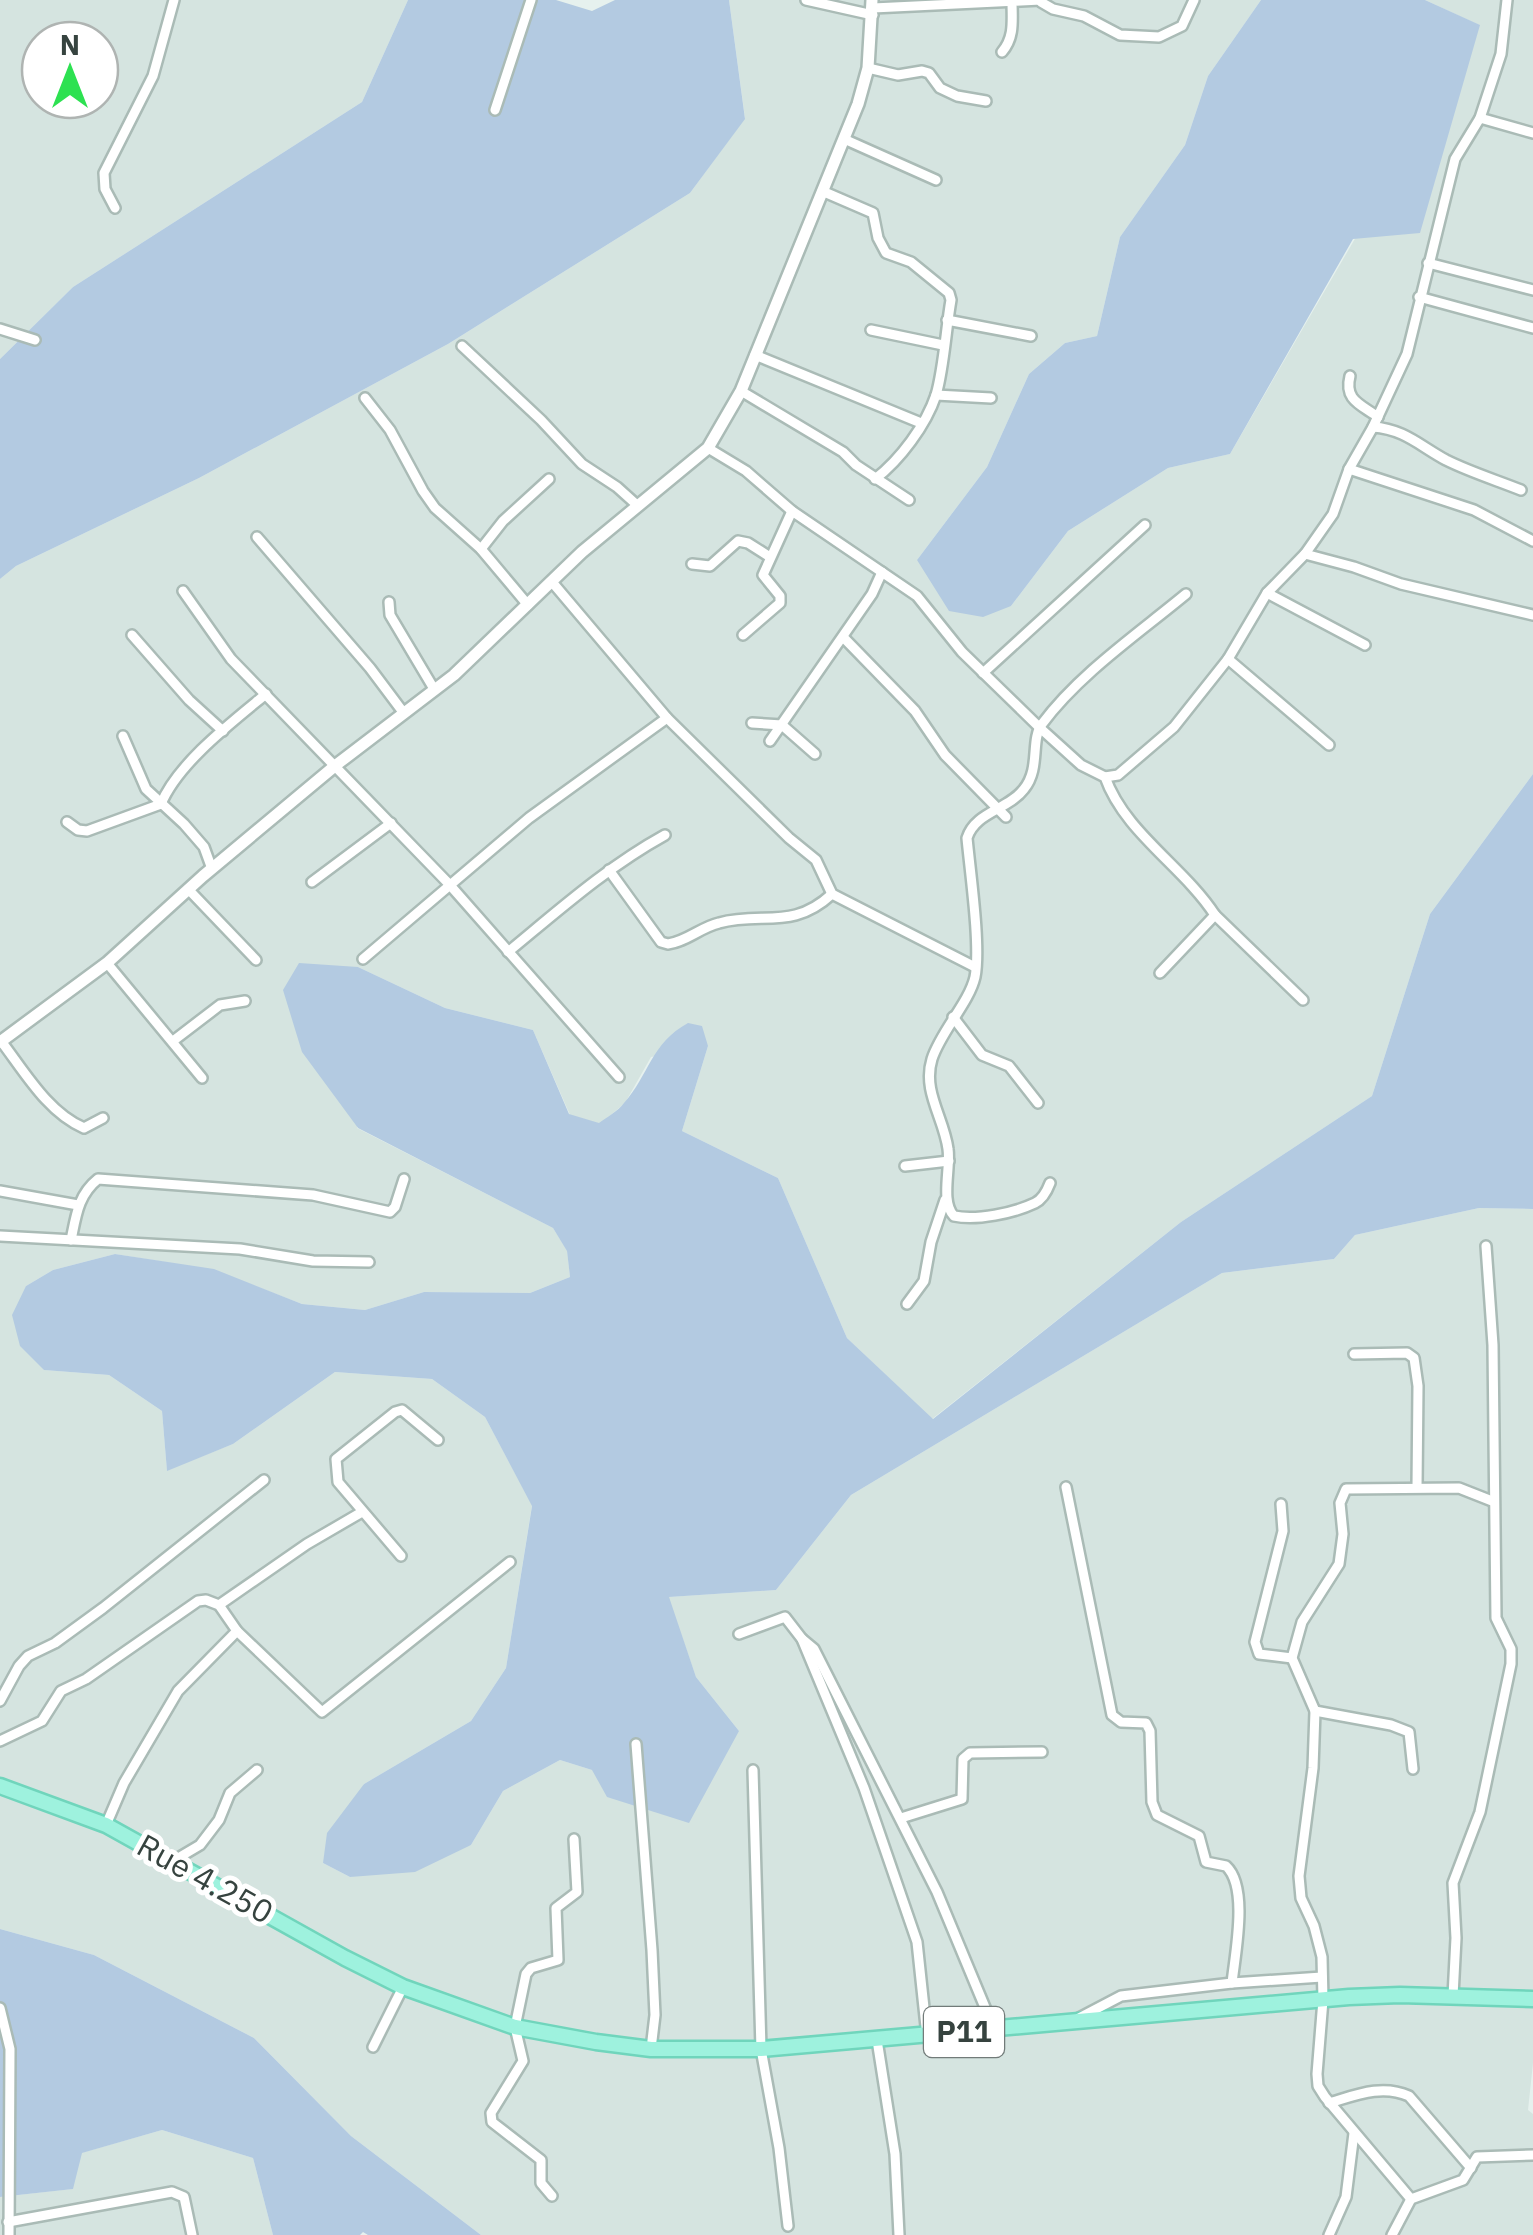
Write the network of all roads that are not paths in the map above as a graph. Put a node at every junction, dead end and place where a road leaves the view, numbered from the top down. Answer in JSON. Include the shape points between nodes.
{"nodes":[{"id":1,"x":174,"y":0,"type":"edge"},
{"id":2,"x":531,"y":0,"type":"edge"},
{"id":3,"x":806,"y":0,"type":"edge"},
{"id":4,"x":1194,"y":0,"type":"edge"},
{"id":5,"x":1507,"y":0,"type":"edge"},
{"id":6,"x":962,"y":1,"type":"edge"},
{"id":7,"x":1012,"y":1,"type":"edge"},
{"id":8,"x":1041,"y":1,"type":"edge"},
{"id":9,"x":872,"y":8,"type":"edge"},
{"id":10,"x":1002,"y":52,"type":"dead end"},
{"id":11,"x":868,"y":68,"type":"junction"},
{"id":12,"x":986,"y":101,"type":"dead end"},
{"id":13,"x":495,"y":110,"type":"dead end"},
{"id":14,"x":1480,"y":118,"type":"junction"},
{"id":15,"x":1533,"y":133,"type":"edge"},
{"id":16,"x":844,"y":139,"type":"junction"},
{"id":17,"x":936,"y":180,"type":"dead end"},
{"id":18,"x":822,"y":191,"type":"junction"},
{"id":19,"x":116,"y":208,"type":"dead end"},
{"id":20,"x":1428,"y":263,"type":"junction"},
{"id":21,"x":1533,"y":290,"type":"edge"},
{"id":22,"x":1420,"y":297,"type":"junction"},
{"id":23,"x":947,"y":320,"type":"junction"},
{"id":24,"x":1533,"y":328,"type":"edge"},
{"id":25,"x":0,"y":329,"type":"edge"},
{"id":26,"x":871,"y":330,"type":"dead end"},
{"id":27,"x":1031,"y":336,"type":"dead end"},
{"id":28,"x":34,"y":340,"type":"dead end"},
{"id":29,"x":942,"y":345,"type":"junction"},
{"id":30,"x":462,"y":346,"type":"dead end"},
{"id":31,"x":755,"y":356,"type":"junction"},
{"id":32,"x":1350,"y":376,"type":"dead end"},
{"id":33,"x":741,"y":391,"type":"junction"},
{"id":34,"x":936,"y":395,"type":"junction"},
{"id":35,"x":365,"y":398,"type":"dead end"},
{"id":36,"x":991,"y":398,"type":"dead end"},
{"id":37,"x":1376,"y":422,"type":"junction"},
{"id":38,"x":921,"y":424,"type":"junction"},
{"id":39,"x":708,"y":448,"type":"junction"},
{"id":40,"x":1349,"y":469,"type":"junction"},
{"id":41,"x":874,"y":478,"type":"junction"},
{"id":42,"x":549,"y":479,"type":"dead end"},
{"id":43,"x":1521,"y":490,"type":"dead end"},
{"id":44,"x":909,"y":500,"type":"dead end"},
{"id":45,"x":637,"y":505,"type":"junction"},
{"id":46,"x":792,"y":511,"type":"junction"},
{"id":47,"x":1145,"y":526,"type":"dead end"},
{"id":48,"x":257,"y":538,"type":"dead end"},
{"id":49,"x":1533,"y":541,"type":"edge"},
{"id":50,"x":481,"y":549,"type":"junction"},
{"id":51,"x":1304,"y":554,"type":"junction"},
{"id":52,"x":770,"y":557,"type":"junction"},
{"id":53,"x":692,"y":564,"type":"dead end"},
{"id":54,"x":882,"y":572,"type":"junction"},
{"id":55,"x":552,"y":582,"type":"junction"},
{"id":56,"x":183,"y":591,"type":"dead end"},
{"id":57,"x":1267,"y":593,"type":"junction"},
{"id":58,"x":1186,"y":594,"type":"dead end"},
{"id":59,"x":390,"y":602,"type":"dead end"},
{"id":60,"x":528,"y":605,"type":"junction"},
{"id":61,"x":1533,"y":616,"type":"edge"},
{"id":62,"x":743,"y":635,"type":"dead end"},
{"id":63,"x":132,"y":636,"type":"dead end"},
{"id":64,"x":844,"y":636,"type":"junction"},
{"id":65,"x":1365,"y":645,"type":"dead end"},
{"id":66,"x":1228,"y":659,"type":"junction"},
{"id":67,"x":983,"y":673,"type":"junction"},
{"id":68,"x":434,"y":690,"type":"junction"},
{"id":69,"x":266,"y":694,"type":"junction"},
{"id":70,"x":403,"y":712,"type":"junction"},
{"id":71,"x":667,"y":718,"type":"junction"},
{"id":72,"x":752,"y":723,"type":"dead end"},
{"id":73,"x":782,"y":726,"type":"junction"},
{"id":74,"x":1039,"y":727,"type":"junction"},
{"id":75,"x":223,"y":731,"type":"junction"},
{"id":76,"x":122,"y":736,"type":"dead end"},
{"id":77,"x":770,"y":740,"type":"dead end"},
{"id":78,"x":1330,"y":745,"type":"dead end"},
{"id":79,"x":815,"y":754,"type":"dead end"},
{"id":80,"x":336,"y":765,"type":"junction"},
{"id":81,"x":1105,"y":777,"type":"junction"},
{"id":82,"x":160,"y":804,"type":"junction"},
{"id":83,"x":1002,"y":813,"type":"junction"},
{"id":84,"x":67,"y":822,"type":"dead end"},
{"id":85,"x":392,"y":823,"type":"junction"},
{"id":86,"x":665,"y":835,"type":"dead end"},
{"id":87,"x":212,"y":868,"type":"junction"},
{"id":88,"x":609,"y":870,"type":"junction"},
{"id":89,"x":312,"y":882,"type":"dead end"},
{"id":90,"x":448,"y":884,"type":"junction"},
{"id":91,"x":188,"y":889,"type":"junction"},
{"id":92,"x":832,"y":894,"type":"junction"},
{"id":93,"x":1215,"y":915,"type":"junction"},
{"id":94,"x":508,"y":952,"type":"junction"},
{"id":95,"x":363,"y":959,"type":"dead end"},
{"id":96,"x":256,"y":960,"type":"dead end"},
{"id":97,"x":107,"y":962,"type":"junction"},
{"id":98,"x":975,"y":967,"type":"junction"},
{"id":99,"x":1160,"y":972,"type":"dead end"},
{"id":100,"x":245,"y":1000,"type":"dead end"},
{"id":101,"x":1303,"y":1000,"type":"dead end"},
{"id":102,"x":953,"y":1017,"type":"junction"},
{"id":103,"x":1,"y":1041,"type":"edge"},
{"id":104,"x":173,"y":1041,"type":"junction"},
{"id":105,"x":619,"y":1077,"type":"dead end"},
{"id":106,"x":202,"y":1078,"type":"dead end"},
{"id":107,"x":1038,"y":1103,"type":"dead end"},
{"id":108,"x":104,"y":1118,"type":"dead end"},
{"id":109,"x":949,"y":1161,"type":"junction"},
{"id":110,"x":905,"y":1166,"type":"dead end"},
{"id":111,"x":404,"y":1179,"type":"dead end"},
{"id":112,"x":1050,"y":1184,"type":"dead end"},
{"id":113,"x":0,"y":1190,"type":"edge"},
{"id":114,"x":948,"y":1191,"type":"junction"},
{"id":115,"x":78,"y":1205,"type":"junction"},
{"id":116,"x":0,"y":1236,"type":"edge"},
{"id":117,"x":72,"y":1240,"type":"junction"},
{"id":118,"x":1486,"y":1246,"type":"dead end"},
{"id":119,"x":369,"y":1262,"type":"dead end"},
{"id":120,"x":907,"y":1304,"type":"dead end"},
{"id":121,"x":1354,"y":1354,"type":"dead end"},
{"id":122,"x":438,"y":1440,"type":"dead end"},
{"id":123,"x":264,"y":1480,"type":"dead end"},
{"id":124,"x":1066,"y":1487,"type":"dead end"},
{"id":125,"x":1418,"y":1487,"type":"junction"},
{"id":126,"x":1492,"y":1501,"type":"junction"},
{"id":127,"x":1282,"y":1504,"type":"dead end"},
{"id":128,"x":362,"y":1512,"type":"junction"},
{"id":129,"x":401,"y":1556,"type":"dead end"},
{"id":130,"x":510,"y":1562,"type":"dead end"},
{"id":131,"x":218,"y":1604,"type":"junction"},
{"id":132,"x":237,"y":1631,"type":"junction"},
{"id":133,"x":739,"y":1634,"type":"dead end"},
{"id":134,"x":802,"y":1640,"type":"junction"},
{"id":135,"x":1292,"y":1658,"type":"junction"},
{"id":136,"x":0,"y":1700,"type":"edge"},
{"id":137,"x":1315,"y":1711,"type":"junction"},
{"id":138,"x":0,"y":1741,"type":"edge"},
{"id":139,"x":636,"y":1744,"type":"dead end"},
{"id":140,"x":1042,"y":1752,"type":"dead end"},
{"id":141,"x":1414,"y":1769,"type":"dead end"},
{"id":142,"x":257,"y":1770,"type":"dead end"},
{"id":143,"x":753,"y":1770,"type":"dead end"},
{"id":144,"x":0,"y":1786,"type":"edge"},
{"id":145,"x":901,"y":1818,"type":"junction"},
{"id":146,"x":106,"y":1826,"type":"junction"},
{"id":147,"x":574,"y":1839,"type":"dead end"},
{"id":148,"x":173,"y":1860,"type":"junction"},
{"id":149,"x":1322,"y":1978,"type":"junction"},
{"id":150,"x":1232,"y":1983,"type":"junction"},
{"id":151,"x":403,"y":1987,"type":"junction"},
{"id":152,"x":1453,"y":1996,"type":"junction"},
{"id":153,"x":1533,"y":1999,"type":"edge"},
{"id":154,"x":1323,"y":2000,"type":"junction"},
{"id":155,"x":0,"y":2008,"type":"edge"},
{"id":156,"x":1072,"y":2022,"type":"junction"},
{"id":157,"x":515,"y":2027,"type":"junction"},
{"id":158,"x":994,"y":2029,"type":"junction"},
{"id":159,"x":927,"y":2036,"type":"junction"},
{"id":160,"x":877,"y":2040,"type":"junction"},
{"id":161,"x":374,"y":2048,"type":"dead end"},
{"id":162,"x":651,"y":2049,"type":"junction"},
{"id":163,"x":761,"y":2050,"type":"junction"},
{"id":164,"x":1330,"y":2103,"type":"junction"},
{"id":165,"x":1354,"y":2134,"type":"junction"},
{"id":166,"x":1533,"y":2155,"type":"edge"},
{"id":167,"x":1471,"y":2168,"type":"junction"},
{"id":168,"x":552,"y":2196,"type":"dead end"},
{"id":169,"x":1411,"y":2199,"type":"junction"},
{"id":170,"x":8,"y":2222,"type":"junction"},
{"id":171,"x":788,"y":2226,"type":"dead end"},
{"id":172,"x":9,"y":2235,"type":"edge"},
{"id":173,"x":192,"y":2235,"type":"edge"},
{"id":174,"x":899,"y":2235,"type":"edge"},
{"id":175,"x":1329,"y":2235,"type":"edge"},
{"id":176,"x":1392,"y":2235,"type":"edge"}],
"edges":[{"from":1,"to":19,"type":"street","via":[[152,76],[104,173]]},
{"from":2,"to":13,"type":"street"},
{"from":3,"to":9,"type":"street"},
{"from":4,"to":8,"type":"street","via":[[1182,26],[1159,37],[1120,35]]},
{"from":5,"to":14,"type":"street","via":[[1501,54]]},
{"from":6,"to":7,"type":"street"},
{"from":6,"to":9,"type":"street"},
{"from":7,"to":8,"type":"street"},
{"from":7,"to":10,"type":"street","via":[[1010,44]]},
{"from":9,"to":11,"type":"street"},
{"from":11,"to":12,"type":"street","via":[[928,73],[940,88]]},
{"from":11,"to":16,"type":"street"},
{"from":14,"to":15,"type":"street"},
{"from":14,"to":20,"type":"street","via":[[1455,159]]},
{"from":16,"to":17,"type":"street"},
{"from":16,"to":18,"type":"street"},
{"from":18,"to":23,"type":"street","via":[[874,212],[886,253],[911,262],[949,293]]},
{"from":18,"to":31,"type":"street"},
{"from":20,"to":21,"type":"street"},
{"from":20,"to":22,"type":"street"},
{"from":22,"to":24,"type":"street"},
{"from":22,"to":37,"type":"street","via":[[1407,354]]},
{"from":23,"to":27,"type":"street"},
{"from":23,"to":29,"type":"street"},
{"from":25,"to":28,"type":"street"},
{"from":26,"to":29,"type":"street"},
{"from":29,"to":34,"type":"street"},
{"from":30,"to":45,"type":"street","via":[[582,464]]},
{"from":31,"to":33,"type":"street"},
{"from":31,"to":38,"type":"street"},
{"from":32,"to":37,"type":"street","via":[[1350,396]]},
{"from":33,"to":39,"type":"street"},
{"from":33,"to":41,"type":"street","via":[[844,452]]},
{"from":34,"to":36,"type":"street"},
{"from":34,"to":38,"type":"street"},
{"from":35,"to":50,"type":"street","via":[[429,500]]},
{"from":37,"to":40,"type":"street"},
{"from":37,"to":43,"type":"street"},
{"from":38,"to":41,"type":"street"},
{"from":39,"to":45,"type":"street"},
{"from":39,"to":46,"type":"street"},
{"from":40,"to":49,"type":"street","via":[[1474,510]]},
{"from":40,"to":51,"type":"street","via":[[1333,514]]},
{"from":41,"to":44,"type":"street"},
{"from":42,"to":50,"type":"street"},
{"from":45,"to":55,"type":"street"},
{"from":46,"to":52,"type":"street"},
{"from":46,"to":54,"type":"street"},
{"from":47,"to":67,"type":"street"},
{"from":48,"to":70,"type":"street"},
{"from":50,"to":60,"type":"street"},
{"from":51,"to":57,"type":"street"},
{"from":51,"to":61,"type":"street"},
{"from":52,"to":53,"type":"street","via":[[744,540],[710,566]]},
{"from":52,"to":62,"type":"street","via":[[763,575],[780,603]]},
{"from":54,"to":64,"type":"street"},
{"from":54,"to":67,"type":"street","via":[[917,596]]},
{"from":55,"to":60,"type":"street"},
{"from":55,"to":71,"type":"street"},
{"from":56,"to":69,"type":"street","via":[[231,660]]},
{"from":57,"to":65,"type":"street"},
{"from":57,"to":66,"type":"street"},
{"from":58,"to":74,"type":"street","via":[[1103,660]]},
{"from":59,"to":68,"type":"street","via":[[390,615]]},
{"from":60,"to":68,"type":"street"},
{"from":63,"to":75,"type":"street"},
{"from":64,"to":73,"type":"street"},
{"from":64,"to":83,"type":"street"},
{"from":66,"to":78,"type":"street"},
{"from":66,"to":81,"type":"street","via":[[1174,727],[1118,775]]},
{"from":67,"to":74,"type":"street"},
{"from":68,"to":70,"type":"street"},
{"from":69,"to":75,"type":"street"},
{"from":69,"to":80,"type":"street"},
{"from":70,"to":80,"type":"street"},
{"from":71,"to":90,"type":"street"},
{"from":71,"to":92,"type":"street","via":[[816,860]]},
{"from":72,"to":73,"type":"street"},
{"from":73,"to":77,"type":"street"},
{"from":73,"to":79,"type":"street"},
{"from":74,"to":81,"type":"street"},
{"from":74,"to":83,"type":"street","via":[[1034,774]]},
{"from":75,"to":82,"type":"street"},
{"from":76,"to":82,"type":"street"},
{"from":80,"to":85,"type":"street"},
{"from":80,"to":87,"type":"street"},
{"from":81,"to":93,"type":"street","via":[[1151,844]]},
{"from":82,"to":84,"type":"street","via":[[88,831]]},
{"from":82,"to":87,"type":"street","via":[[204,848]]},
{"from":83,"to":98,"type":"street","via":[[970,827],[967,838]]},
{"from":85,"to":89,"type":"street"},
{"from":85,"to":90,"type":"street"},
{"from":86,"to":88,"type":"street"},
{"from":87,"to":91,"type":"street"},
{"from":88,"to":92,"type":"street","via":[[668,944],[726,921],[789,917]]},
{"from":88,"to":94,"type":"street"},
{"from":90,"to":94,"type":"street"},
{"from":90,"to":95,"type":"street"},
{"from":91,"to":96,"type":"street"},
{"from":91,"to":97,"type":"street"},
{"from":92,"to":98,"type":"street"},
{"from":93,"to":99,"type":"street"},
{"from":93,"to":101,"type":"street"},
{"from":94,"to":105,"type":"street"},
{"from":97,"to":103,"type":"street"},
{"from":97,"to":104,"type":"street"},
{"from":98,"to":102,"type":"street"},
{"from":100,"to":104,"type":"street","via":[[220,1005]]},
{"from":102,"to":107,"type":"street","via":[[982,1055],[1009,1066]]},
{"from":102,"to":109,"type":"street","via":[[931,1062],[930,1081]]},
{"from":103,"to":108,"type":"street","via":[[75,1124],[84,1128]]},
{"from":104,"to":106,"type":"street"},
{"from":109,"to":110,"type":"street"},
{"from":109,"to":114,"type":"street"},
{"from":111,"to":115,"type":"street","via":[[390,1212],[313,1195],[108,1177],[90,1185]]},
{"from":112,"to":114,"type":"street","via":[[1036,1202],[966,1219],[948,1211]]},
{"from":113,"to":115,"type":"street"},
{"from":114,"to":120,"type":"street","via":[[924,1281]]},
{"from":115,"to":117,"type":"street"},
{"from":116,"to":117,"type":"street"},
{"from":117,"to":119,"type":"street"},
{"from":118,"to":126,"type":"street"},
{"from":121,"to":125,"type":"street","via":[[1407,1352],[1414,1358]]},
{"from":122,"to":128,"type":"street","via":[[402,1410],[336,1459],[338,1482]]},
{"from":123,"to":136,"type":"street","via":[[103,1608],[28,1656]]},
{"from":124,"to":150,"type":"street","via":[[1112,1714],[1121,1722],[1146,1723],[1150,1731],[1157,1815],[1200,1836],[1206,1862],[1233,1874],[1239,1922]]},
{"from":125,"to":126,"type":"street","via":[[1459,1488]]},
{"from":125,"to":135,"type":"street","via":[[1351,1488],[1342,1494],[1339,1564],[1302,1622]]},
{"from":126,"to":152,"type":"street","via":[[1496,1618],[1511,1664],[1480,1812],[1452,1883]]},
{"from":127,"to":135,"type":"street","via":[[1283,1531],[1254,1642],[1259,1654]]},
{"from":128,"to":129,"type":"street"},
{"from":128,"to":131,"type":"street"},
{"from":130,"to":132,"type":"street","via":[[322,1712]]},
{"from":131,"to":132,"type":"street"},
{"from":131,"to":138,"type":"street","via":[[198,1601],[69,1685],[42,1721]]},
{"from":132,"to":146,"type":"street","via":[[178,1691]]},
{"from":133,"to":134,"type":"street","via":[[786,1617]]},
{"from":134,"to":145,"type":"street","via":[[814,1649]]},
{"from":134,"to":159,"type":"street","via":[[864,1788],[917,1942]]},
{"from":135,"to":137,"type":"street"},
{"from":137,"to":141,"type":"street","via":[[1409,1732]]},
{"from":137,"to":149,"type":"street","via":[[1300,1876]]},
{"from":139,"to":162,"type":"street","via":[[652,1950]]},
{"from":140,"to":145,"type":"street","via":[[970,1754],[963,1759],[962,1799]]},
{"from":142,"to":148,"type":"street","via":[[230,1792],[200,1845]]},
{"from":143,"to":163,"type":"street"},
{"from":144,"to":146,"type":"main road","name":"Rue 4.250","number":"P11"},
{"from":145,"to":158,"type":"street"},
{"from":146,"to":148,"type":"main road","name":"Rue 4.250","number":"P11"},
{"from":147,"to":157,"type":"street","via":[[576,1892],[556,1908],[558,1960],[526,1974]]},
{"from":148,"to":151,"type":"main road","name":"Rue 4.250","number":"P11"},
{"from":149,"to":150,"type":"street"},
{"from":149,"to":154,"type":"street"},
{"from":150,"to":156,"type":"street","via":[[1121,1996]]},
{"from":151,"to":157,"type":"main road","number":"P11"},
{"from":151,"to":161,"type":"street"},
{"from":152,"to":153,"type":"main road","number":"P11"},
{"from":152,"to":154,"type":"main road","number":"P11"},
{"from":154,"to":156,"type":"main road","number":"P11"},
{"from":154,"to":164,"type":"street","via":[[1317,2074]]},
{"from":155,"to":170,"type":"street","via":[[10,2050]]},
{"from":156,"to":158,"type":"main road","number":"P11"},
{"from":157,"to":162,"type":"main road","number":"P11"},
{"from":157,"to":168,"type":"street","via":[[523,2061],[491,2118],[541,2160],[541,2182]]},
{"from":158,"to":159,"type":"main road","number":"P11"},
{"from":159,"to":160,"type":"main road","number":"P11"},
{"from":160,"to":163,"type":"main road","number":"P11"},
{"from":160,"to":174,"type":"street","via":[[895,2154]]},
{"from":162,"to":163,"type":"main road","number":"P11"},
{"from":163,"to":171,"type":"street"},
{"from":164,"to":165,"type":"street"},
{"from":164,"to":167,"type":"street","via":[[1397,2090]]},
{"from":165,"to":169,"type":"street"},
{"from":165,"to":175,"type":"street","via":[[1346,2197]]},
{"from":166,"to":167,"type":"street","via":[[1482,2155]]},
{"from":167,"to":169,"type":"street","via":[[1454,2185]]},
{"from":169,"to":176,"type":"street"},
{"from":170,"to":172,"type":"street"},
{"from":170,"to":173,"type":"street","via":[[178,2192]]}]}
